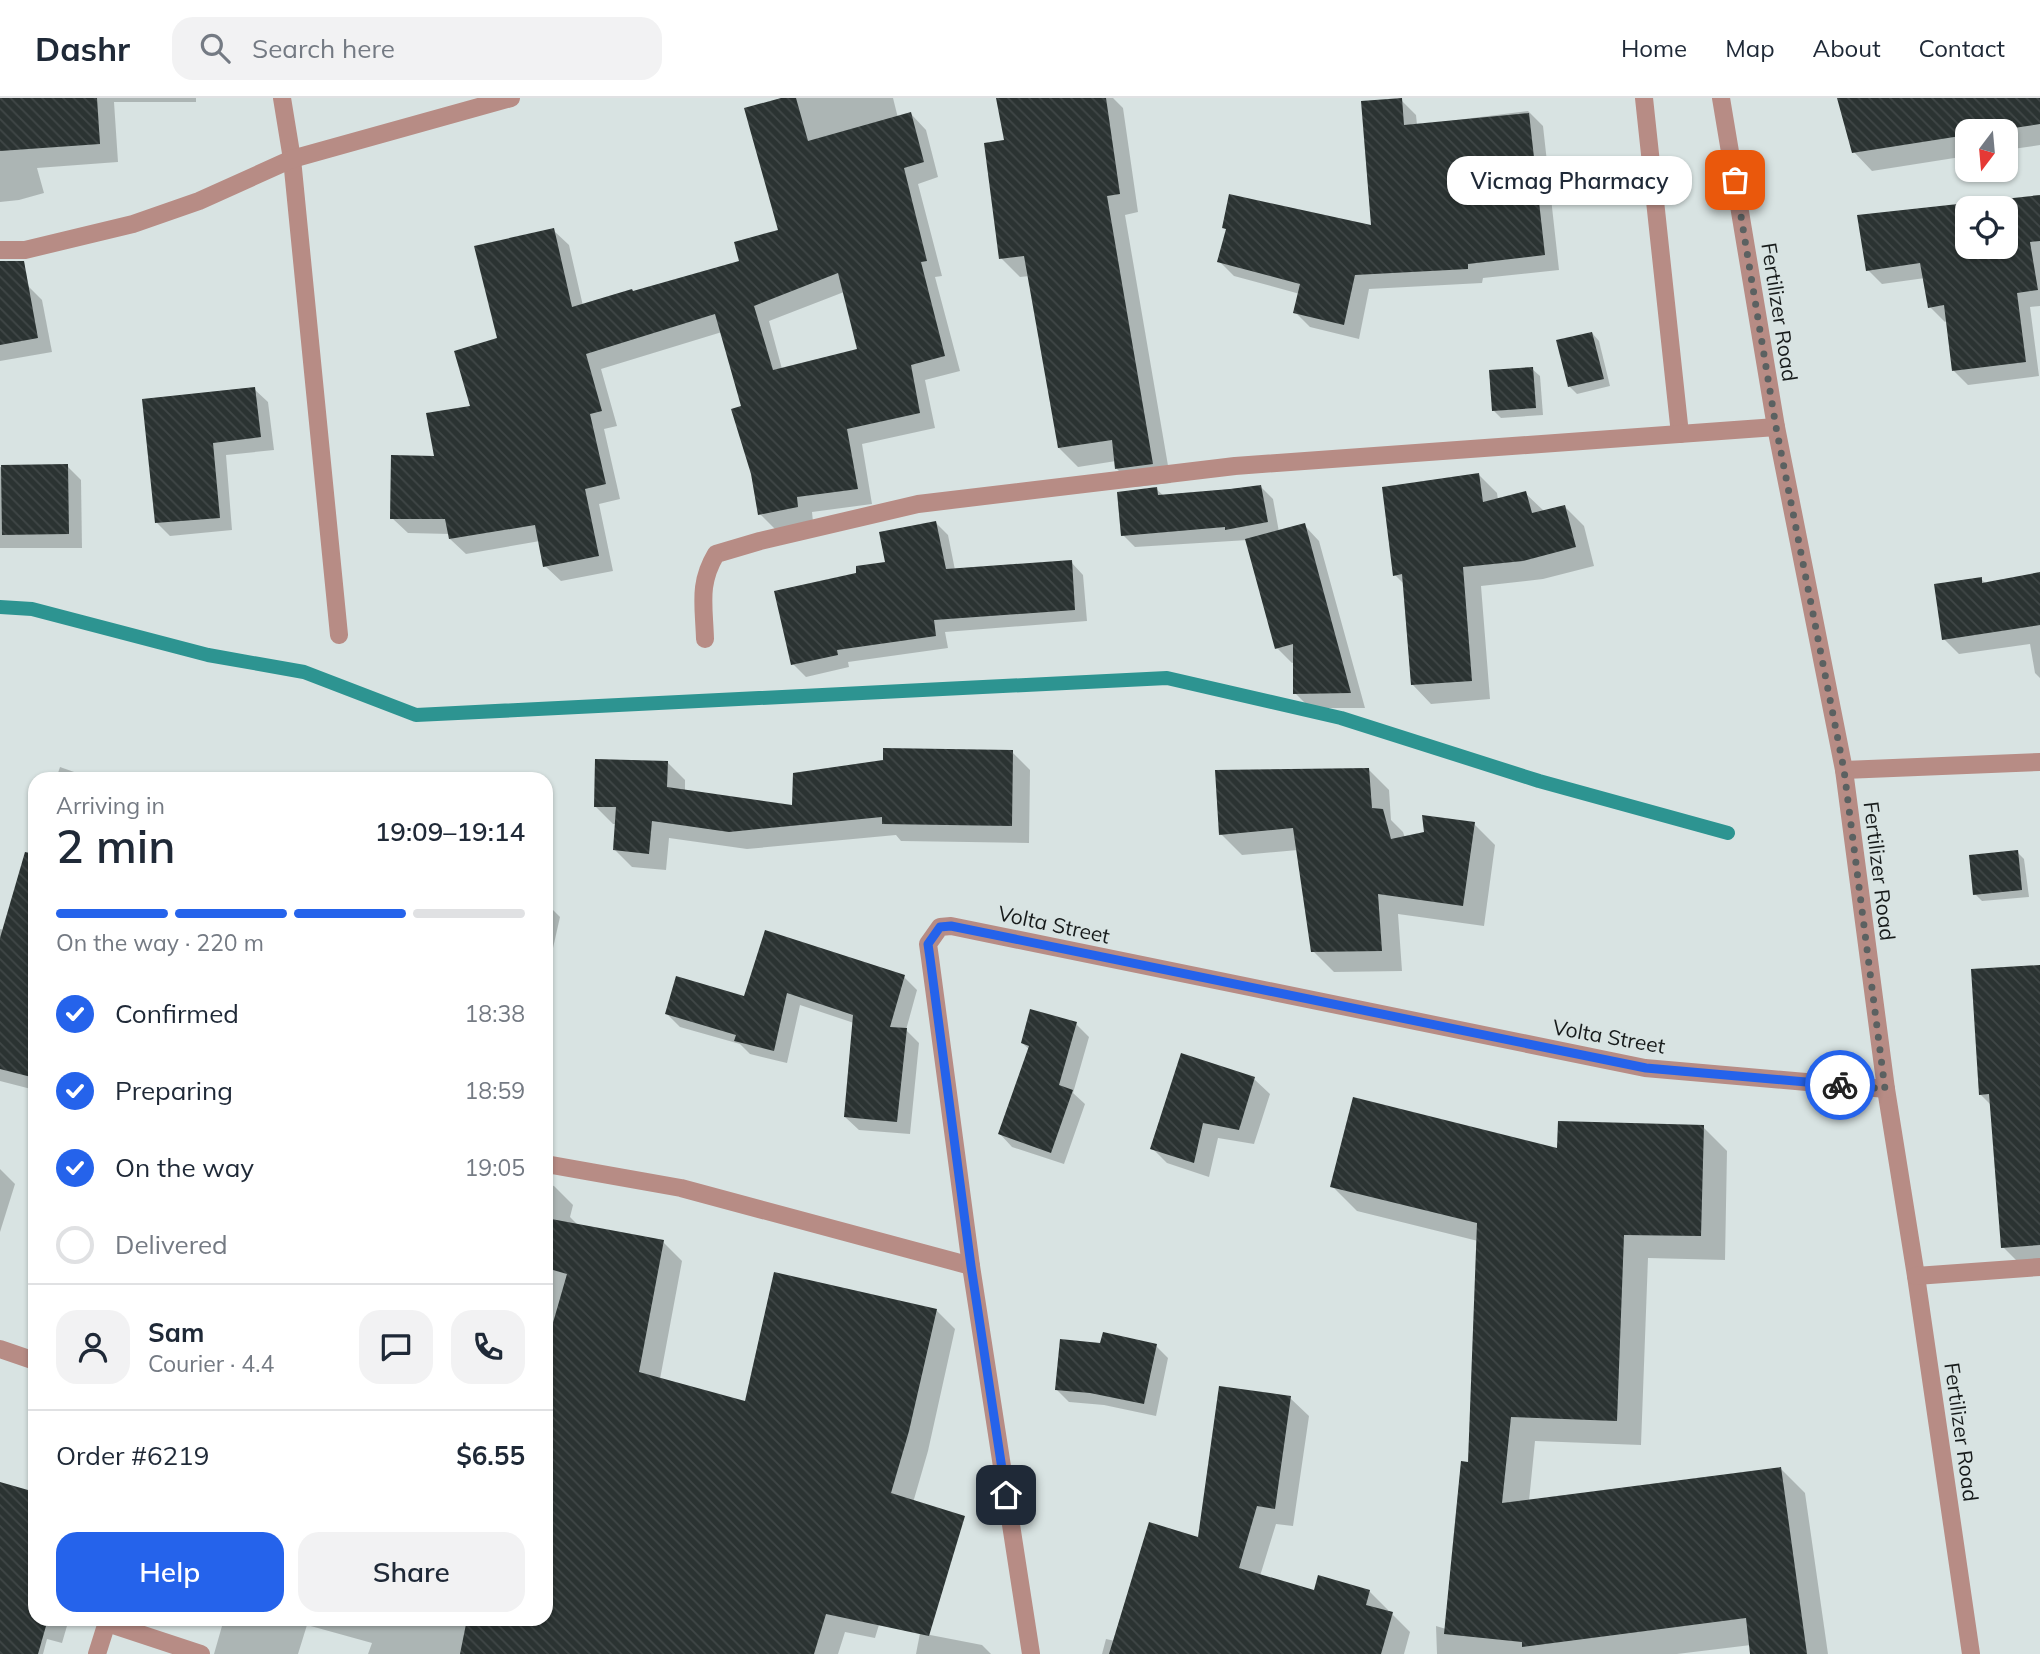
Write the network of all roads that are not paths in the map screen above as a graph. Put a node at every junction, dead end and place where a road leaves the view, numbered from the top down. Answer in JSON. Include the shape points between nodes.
{"nodes":[{"id":1,"x":282,"y":98,"type":"edge"},
{"id":2,"x":511,"y":98,"type":"edge"},
{"id":3,"x":1644,"y":98,"type":"edge"},
{"id":4,"x":1721,"y":98,"type":"edge"},
{"id":5,"x":292,"y":159,"type":"junction"},
{"id":6,"x":0,"y":250,"type":"edge"},
{"id":7,"x":1776,"y":427,"type":"junction"},
{"id":8,"x":1679,"y":434,"type":"junction"},
{"id":9,"x":339,"y":635,"type":"dead end"},
{"id":10,"x":705,"y":639,"type":"dead end"},
{"id":11,"x":2040,"y":762,"type":"edge"},
{"id":12,"x":1844,"y":770,"type":"junction"},
{"id":13,"x":1885,"y":1089,"type":"junction"},
{"id":14,"x":553,"y":1165,"type":"edge"},
{"id":15,"x":971,"y":1266,"type":"junction"},
{"id":16,"x":2040,"y":1267,"type":"edge"},
{"id":17,"x":1916,"y":1276,"type":"junction"},
{"id":18,"x":0,"y":1349,"type":"edge"},
{"id":19,"x":28,"y":1359,"type":"edge"},
{"id":20,"x":106,"y":1626,"type":"edge"},
{"id":21,"x":122,"y":1626,"type":"edge"},
{"id":22,"x":97,"y":1654,"type":"edge"},
{"id":23,"x":201,"y":1654,"type":"edge"},
{"id":24,"x":1031,"y":1654,"type":"edge"},
{"id":25,"x":1971,"y":1654,"type":"edge"}],
"edges":[{"from":1,"to":5,"type":"street"},
{"from":2,"to":5,"type":"street"},
{"from":3,"to":8,"type":"street"},
{"from":4,"to":7,"type":"street","name":"Fertilizer Road"},
{"from":5,"to":6,"type":"street","via":[[133,225],[25,250]]},
{"from":5,"to":9,"type":"street"},
{"from":7,"to":8,"type":"street"},
{"from":7,"to":12,"type":"street","name":"Fertilizer Road"},
{"from":8,"to":10,"type":"street","via":[[1235,466],[918,503],[716,554],[703,591]]},
{"from":11,"to":12,"type":"street"},
{"from":12,"to":13,"type":"street","name":"Fertilizer Road"},
{"from":13,"to":15,"type":"street","name":"Volta Street","via":[[1646,1068],[940,927],[928,944]]},
{"from":13,"to":17,"type":"street","name":"Fertilizer Road"},
{"from":14,"to":15,"type":"street","via":[[681,1188]]},
{"from":15,"to":24,"type":"street","name":"Volta Street"},
{"from":16,"to":17,"type":"street"},
{"from":17,"to":25,"type":"street","name":"Fertilizer Road"},
{"from":18,"to":19,"type":"street"},
{"from":20,"to":22,"type":"street"},
{"from":21,"to":23,"type":"street"}]}
